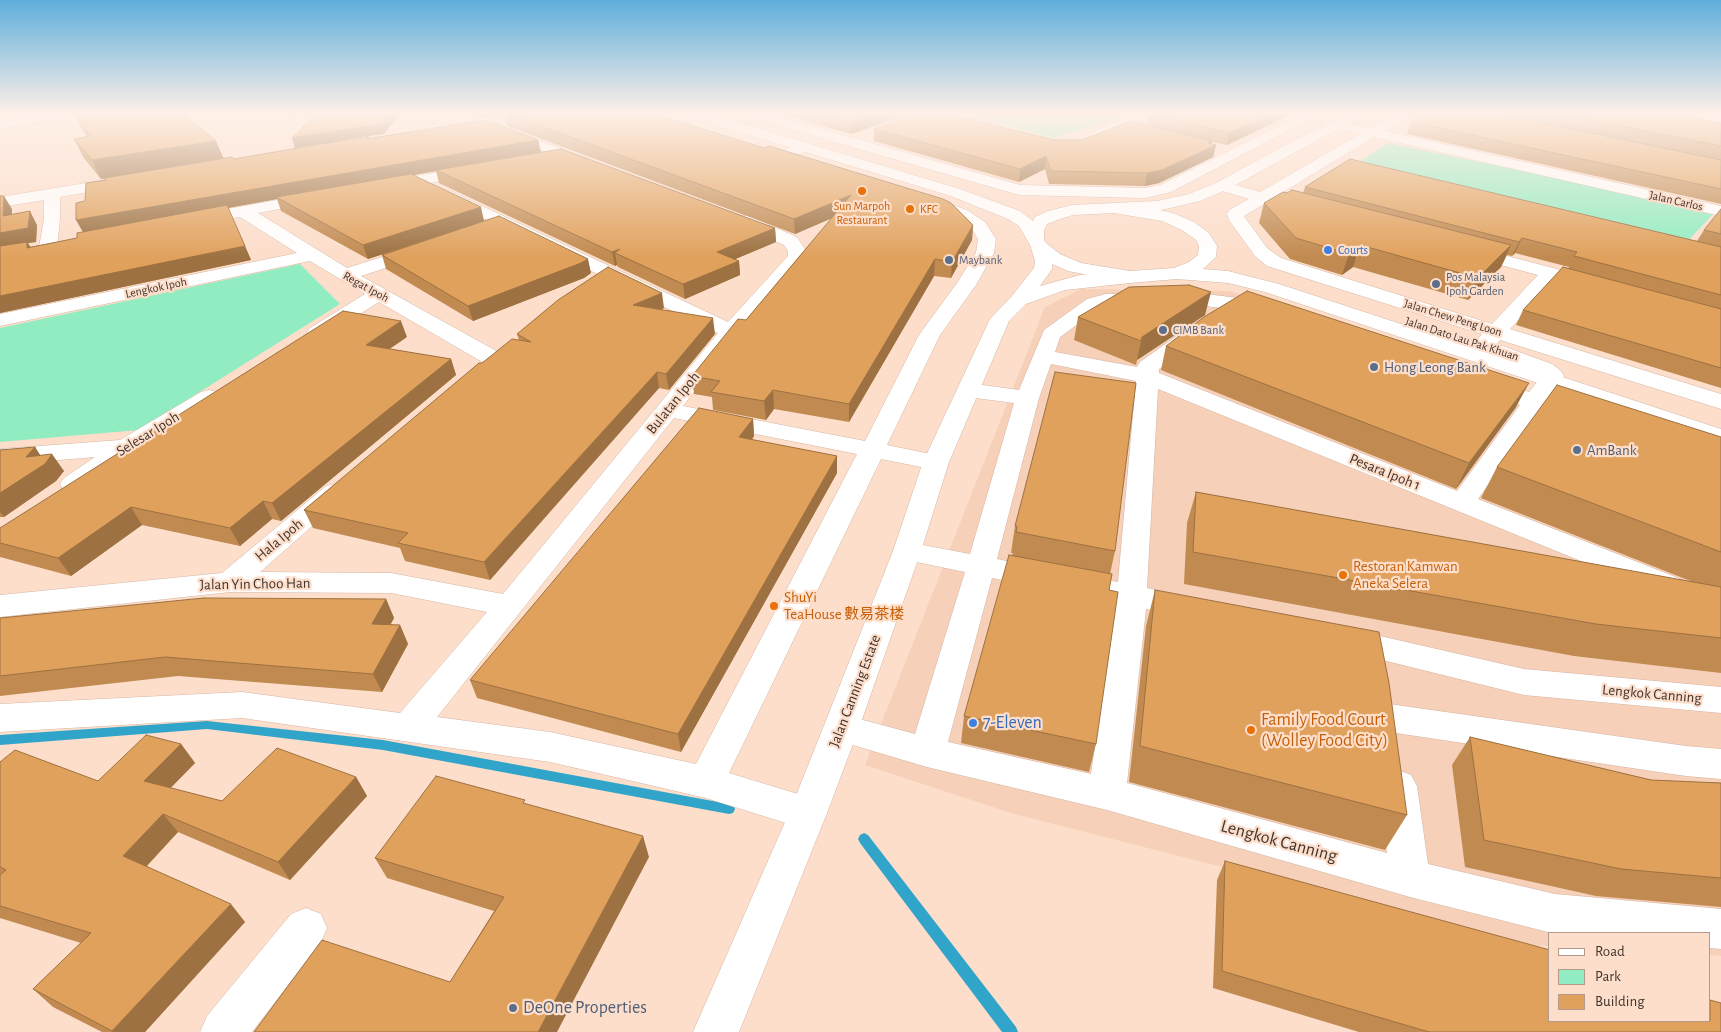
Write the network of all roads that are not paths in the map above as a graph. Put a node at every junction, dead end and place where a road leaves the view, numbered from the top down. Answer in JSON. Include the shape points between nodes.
{"nodes":[{"id":1,"x":579,"y":160,"type":"edge"},
{"id":2,"x":790,"y":160,"type":"edge"},
{"id":3,"x":848,"y":160,"type":"edge"},
{"id":4,"x":915,"y":160,"type":"edge"},
{"id":5,"x":1222,"y":160,"type":"edge"},
{"id":6,"x":1258,"y":160,"type":"edge"},
{"id":7,"x":1268,"y":160,"type":"edge"},
{"id":8,"x":1325,"y":160,"type":"joint"},
{"id":9,"x":1493,"y":160,"type":"edge"},
{"id":10,"x":1265,"y":162,"type":"junction"},
{"id":11,"x":1344,"y":165,"type":"edge"},
{"id":12,"x":494,"y":167,"type":"edge"},
{"id":13,"x":607,"y":170,"type":"edge"},
{"id":14,"x":134,"y":180,"type":"edge"},
{"id":15,"x":418,"y":180,"type":"junction"},
{"id":16,"x":1222,"y":186,"type":"junction"},
{"id":17,"x":371,"y":189,"type":"edge"},
{"id":18,"x":1697,"y":191,"type":"edge"},
{"id":19,"x":954,"y":192,"type":"junction"},
{"id":20,"x":52,"y":193,"type":"junction"},
{"id":21,"x":334,"y":195,"type":"edge"},
{"id":22,"x":1194,"y":198,"type":"junction"},
{"id":23,"x":1262,"y":198,"type":"junction"},
{"id":24,"x":0,"y":202,"type":"edge"},
{"id":25,"x":1684,"y":203,"type":"junction"},
{"id":26,"x":1290,"y":205,"type":"edge"},
{"id":27,"x":1094,"y":208,"type":"junction"},
{"id":28,"x":1114,"y":208,"type":"junction"},
{"id":29,"x":242,"y":211,"type":"junction"},
{"id":30,"x":722,"y":212,"type":"edge"},
{"id":31,"x":1721,"y":212,"type":"edge"},
{"id":32,"x":504,"y":222,"type":"junction"},
{"id":33,"x":174,"y":224,"type":"edge"},
{"id":34,"x":476,"y":231,"type":"edge"},
{"id":35,"x":1206,"y":241,"type":"junction"},
{"id":36,"x":67,"y":244,"type":"edge"},
{"id":37,"x":439,"y":244,"type":"edge"},
{"id":38,"x":1037,"y":244,"type":"junction"},
{"id":39,"x":1452,"y":246,"type":"edge"},
{"id":40,"x":48,"y":247,"type":"junction"},
{"id":41,"x":29,"y":250,"type":"edge"},
{"id":42,"x":312,"y":255,"type":"junction"},
{"id":43,"x":609,"y":272,"type":"junction"},
{"id":44,"x":1177,"y":273,"type":"junction"},
{"id":45,"x":1551,"y":273,"type":"junction"},
{"id":46,"x":345,"y":275,"type":"junction"},
{"id":47,"x":1130,"y":276,"type":"junction"},
{"id":48,"x":1608,"y":288,"type":"edge"},
{"id":49,"x":584,"y":289,"type":"edge"},
{"id":50,"x":379,"y":294,"type":"junction"},
{"id":51,"x":1019,"y":300,"type":"junction"},
{"id":52,"x":1238,"y":304,"type":"junction"},
{"id":53,"x":1280,"y":318,"type":"edge"},
{"id":54,"x":0,"y":320,"type":"edge"},
{"id":55,"x":731,"y":330,"type":"junction"},
{"id":56,"x":1490,"y":339,"type":"junction"},
{"id":57,"x":295,"y":345,"type":"edge"},
{"id":58,"x":1042,"y":356,"type":"junction"},
{"id":59,"x":492,"y":359,"type":"edge"},
{"id":60,"x":1147,"y":376,"type":"junction"},
{"id":61,"x":1469,"y":380,"type":"edge"},
{"id":62,"x":1550,"y":381,"type":"junction"},
{"id":63,"x":227,"y":386,"type":"edge"},
{"id":64,"x":968,"y":390,"type":"junction"},
{"id":65,"x":1027,"y":398,"type":"junction"},
{"id":66,"x":1535,"y":402,"type":"junction"},
{"id":67,"x":1721,"y":402,"type":"edge"},
{"id":68,"x":667,"y":410,"type":"junction"},
{"id":69,"x":1721,"y":422,"type":"edge"},
{"id":70,"x":1600,"y":424,"type":"edge"},
{"id":71,"x":1721,"y":437,"type":"edge"},
{"id":72,"x":126,"y":447,"type":"junction"},
{"id":73,"x":873,"y":451,"type":"junction"},
{"id":74,"x":0,"y":457,"type":"edge"},
{"id":75,"x":936,"y":462,"type":"junction"},
{"id":76,"x":350,"y":480,"type":"edge"},
{"id":77,"x":56,"y":496,"type":"edge"},
{"id":78,"x":1462,"y":503,"type":"junction"},
{"id":79,"x":907,"y":551,"type":"junction"},
{"id":80,"x":981,"y":566,"type":"junction"},
{"id":81,"x":230,"y":582,"type":"junction"},
{"id":82,"x":1132,"y":594,"type":"junction"},
{"id":83,"x":0,"y":606,"type":"edge"},
{"id":84,"x":510,"y":606,"type":"junction"},
{"id":85,"x":1721,"y":608,"type":"edge"},
{"id":86,"x":1220,"y":613,"type":"edge"},
{"id":87,"x":1317,"y":634,"type":"edge"},
{"id":88,"x":1376,"y":646,"type":"junction"},
{"id":89,"x":1721,"y":700,"type":"edge"},
{"id":90,"x":0,"y":718,"type":"edge"},
{"id":91,"x":1389,"y":719,"type":"junction"},
{"id":92,"x":409,"y":727,"type":"junction"},
{"id":93,"x":841,"y":728,"type":"junction"},
{"id":94,"x":927,"y":752,"type":"junction"},
{"id":95,"x":1721,"y":764,"type":"edge"},
{"id":96,"x":706,"y":782,"type":"junction"},
{"id":97,"x":1107,"y":794,"type":"junction"},
{"id":98,"x":808,"y":812,"type":"junction"},
{"id":99,"x":1410,"y":878,"type":"junction"},
{"id":100,"x":1557,"y":924,"type":"edge"},
{"id":101,"x":306,"y":928,"type":"dead end"},
{"id":102,"x":1721,"y":929,"type":"edge"},
{"id":103,"x":223,"y":1032,"type":"edge"},
{"id":104,"x":716,"y":1032,"type":"edge"}],
"edges":[{"from":1,"to":13,"type":"street"},
{"from":2,"to":73,"type":"street","via":[[943,206],[970,219],[987,239],[985,253],[930,335]]},
{"from":3,"to":19,"type":"street"},
{"from":4,"to":5,"type":"street","via":[[1035,192],[1156,192]]},
{"from":6,"to":10,"type":"street"},
{"from":7,"to":10,"type":"street"},
{"from":8,"to":11,"type":"street"},
{"from":8,"to":23,"type":"street","name":"Jalan Chew Peng Loon"},
{"from":9,"to":25,"type":"street","name":"Jalan Carlos"},
{"from":10,"to":16,"type":"street"},
{"from":12,"to":15,"type":"street"},
{"from":14,"to":20,"type":"street"},
{"from":15,"to":17,"type":"street"},
{"from":15,"to":32,"type":"street"},
{"from":16,"to":22,"type":"street"},
{"from":16,"to":23,"type":"street"},
{"from":18,"to":25,"type":"street"},
{"from":19,"to":27,"type":"street","via":[[1007,203]]},
{"from":19,"to":38,"type":"street","via":[[1014,215],[1026,223]]},
{"from":20,"to":24,"type":"street"},
{"from":20,"to":40,"type":"street"},
{"from":21,"to":29,"type":"street"},
{"from":22,"to":28,"type":"street","via":[[1157,206]]},
{"from":22,"to":35,"type":"street","via":[[1190,213]]},
{"from":23,"to":26,"type":"street"},
{"from":23,"to":56,"type":"street","name":"Jalan Chew Peng Loon","via":[[1235,214],[1261,252],[1274,262]]},
{"from":25,"to":31,"type":"street","name":"Jalan Carlos"},
{"from":27,"to":28,"type":"street"},
{"from":27,"to":38,"type":"street","via":[[1072,210],[1042,221],[1034,230]]},
{"from":28,"to":35,"type":"street","name":"Jalan Dato Lau Pak Khuan","via":[[1167,217],[1188,226]]},
{"from":29,"to":33,"type":"street"},
{"from":29,"to":42,"type":"street","name":"Regat Ipoh"},
{"from":30,"to":55,"type":"street","name":"Bulatan Ipoh","via":[[785,237],[797,250],[793,262]]},
{"from":32,"to":34,"type":"street"},
{"from":32,"to":43,"type":"street"},
{"from":35,"to":44,"type":"street","via":[[1207,257],[1196,266]]},
{"from":35,"to":56,"type":"street","name":"Jalan Dato Lau Pak Khuan","via":[[1234,264],[1280,281]]},
{"from":36,"to":40,"type":"street"},
{"from":37,"to":46,"type":"street"},
{"from":38,"to":47,"type":"street","via":[[1054,258],[1075,267]]},
{"from":38,"to":51,"type":"street","name":"Jalan Canning Estate","via":[[1044,261],[1043,269]]},
{"from":39,"to":45,"type":"street"},
{"from":40,"to":41,"type":"street"},
{"from":42,"to":46,"type":"street","name":"Regat Ipoh"},
{"from":42,"to":54,"type":"street","name":"Lengkok Ipoh"},
{"from":43,"to":49,"type":"street"},
{"from":43,"to":55,"type":"street"},
{"from":44,"to":47,"type":"street"},
{"from":44,"to":62,"type":"street","name":"Jalan Dato Lau Pak Khuan","via":[[1228,278],[1272,288]]},
{"from":45,"to":48,"type":"street"},
{"from":45,"to":56,"type":"street"},
{"from":46,"to":50,"type":"street","name":"Regat Ipoh"},
{"from":47,"to":51,"type":"street","name":"Jalan Canning Estate","via":[[1080,280]]},
{"from":50,"to":57,"type":"street"},
{"from":50,"to":59,"type":"street","name":"Regat Ipoh"},
{"from":51,"to":64,"type":"street","name":"Jalan Canning Estate","via":[[1000,318]]},
{"from":52,"to":53,"type":"street"},
{"from":52,"to":58,"type":"street","via":[[1198,299],[1101,301],[1053,332]]},
{"from":52,"to":60,"type":"street","via":[[1154,361],[1148,367]]},
{"from":55,"to":68,"type":"street","name":"Bulatan Ipoh"},
{"from":56,"to":62,"type":"street","via":[[1544,368],[1554,376]]},
{"from":56,"to":67,"type":"street","name":"Jalan Chew Peng Loon"},
{"from":56,"to":69,"type":"street","name":"Jalan Dato Lau Pak Khuan"},
{"from":58,"to":60,"type":"street","name":"Pesara Ipoh 1"},
{"from":58,"to":65,"type":"street"},
{"from":60,"to":78,"type":"street","name":"Pesara Ipoh 1"},
{"from":60,"to":82,"type":"street"},
{"from":61,"to":66,"type":"street"},
{"from":62,"to":66,"type":"street"},
{"from":62,"to":71,"type":"street","name":"Jalan Dato Lau Pak Khuan"},
{"from":63,"to":72,"type":"street","name":"Selesar Ipoh"},
{"from":64,"to":65,"type":"street"},
{"from":64,"to":75,"type":"street","name":"Jalan Canning Estate"},
{"from":65,"to":80,"type":"street"},
{"from":66,"to":70,"type":"street"},
{"from":66,"to":78,"type":"street"},
{"from":68,"to":73,"type":"street"},
{"from":68,"to":84,"type":"street","name":"Bulatan Ipoh"},
{"from":72,"to":74,"type":"street"},
{"from":72,"to":77,"type":"street","name":"Selesar Ipoh"},
{"from":73,"to":75,"type":"street"},
{"from":73,"to":96,"type":"street"},
{"from":75,"to":79,"type":"street","name":"Jalan Canning Estate"},
{"from":76,"to":81,"type":"street","name":"Hala Ipoh"},
{"from":78,"to":85,"type":"street","name":"Pesara Ipoh 1"},
{"from":79,"to":80,"type":"street"},
{"from":79,"to":93,"type":"street","name":"Jalan Canning Estate"},
{"from":80,"to":82,"type":"street"},
{"from":80,"to":94,"type":"street"},
{"from":81,"to":83,"type":"street","name":"Jalan Yin Choo Han"},
{"from":81,"to":84,"type":"street","name":"Jalan Yin Choo Han","via":[[391,584]]},
{"from":82,"to":86,"type":"street"},
{"from":82,"to":97,"type":"street"},
{"from":84,"to":92,"type":"street","name":"Bulatan Ipoh"},
{"from":87,"to":88,"type":"street","name":"Lengkok Canning"},
{"from":88,"to":89,"type":"street","name":"Lengkok Canning","via":[[1524,682]]},
{"from":88,"to":91,"type":"street"},
{"from":90,"to":92,"type":"street","via":[[242,705]]},
{"from":91,"to":95,"type":"street"},
{"from":91,"to":99,"type":"street"},
{"from":92,"to":96,"type":"street","via":[[550,747]]},
{"from":93,"to":94,"type":"street","name":"Lengkok Canning"},
{"from":93,"to":98,"type":"street","name":"Jalan Canning Estate"},
{"from":94,"to":97,"type":"street","name":"Lengkok Canning"},
{"from":96,"to":98,"type":"street"},
{"from":97,"to":99,"type":"street","name":"Lengkok Canning"},
{"from":98,"to":104,"type":"street","name":"Jalan Canning Estate"},
{"from":99,"to":100,"type":"street","name":"Lengkok Canning"},
{"from":100,"to":102,"type":"street","name":"Lengkok Canning"},
{"from":101,"to":103,"type":"street"}]}
